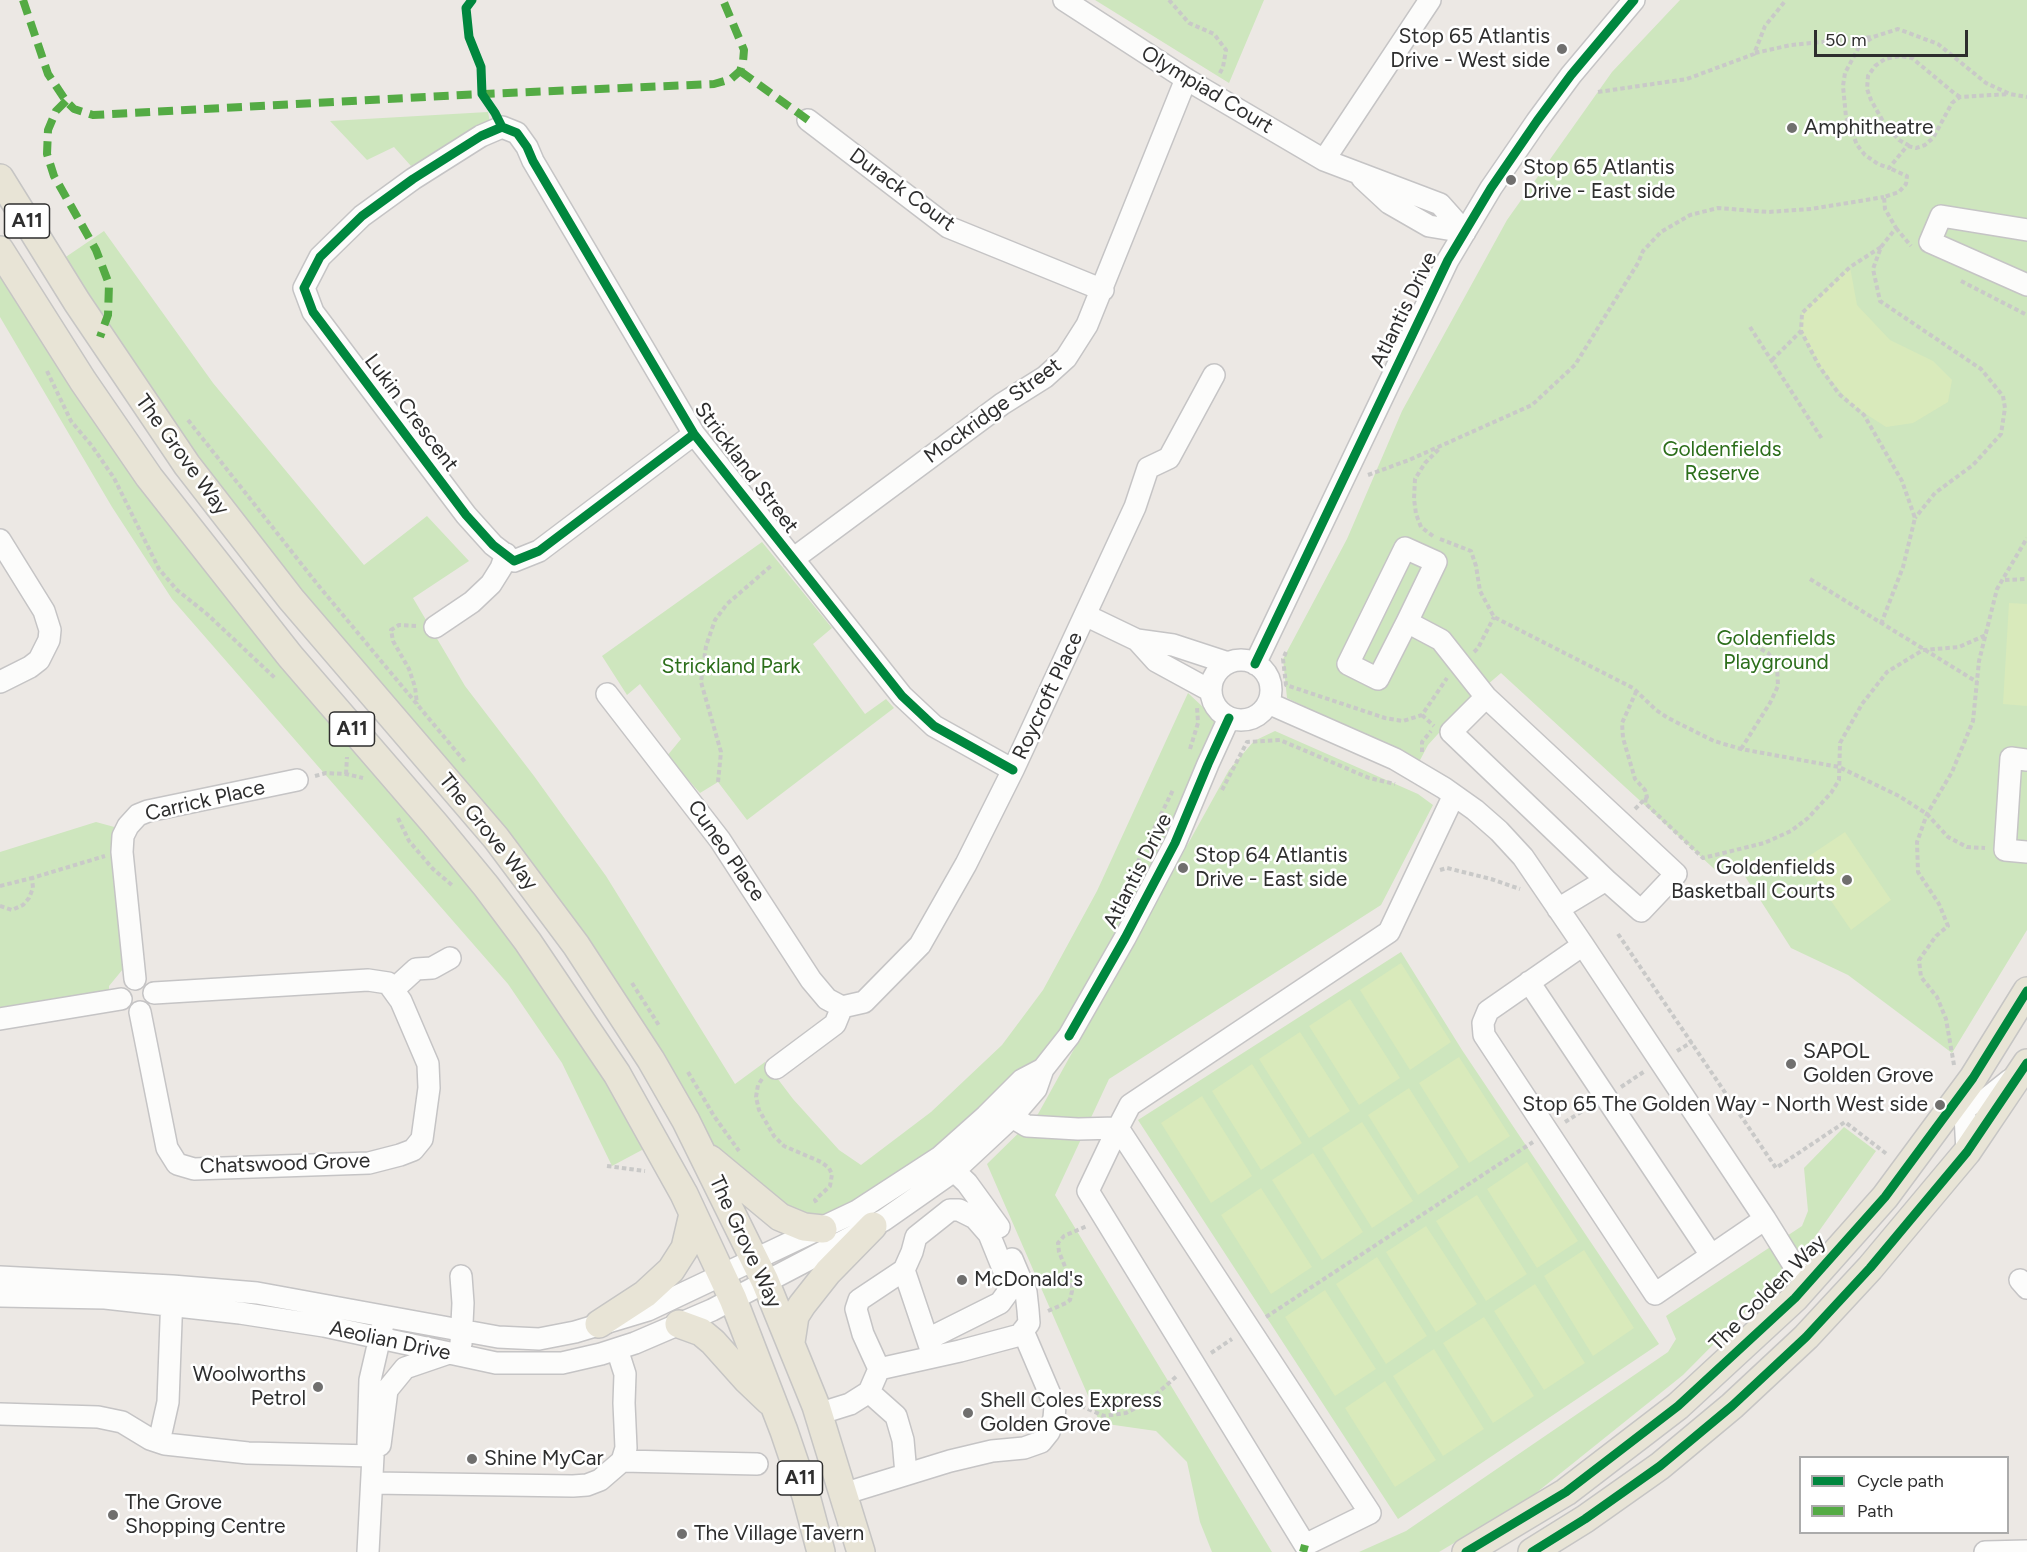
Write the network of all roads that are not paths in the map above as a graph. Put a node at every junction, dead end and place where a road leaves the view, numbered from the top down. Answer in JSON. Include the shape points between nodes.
{"nodes":[{"id":1,"x":1064,"y":0,"type":"edge"},
{"id":2,"x":1430,"y":0,"type":"edge"},
{"id":3,"x":1634,"y":0,"type":"edge"},
{"id":4,"x":1186,"y":79,"type":"junction"},
{"id":5,"x":808,"y":120,"type":"dead end"},
{"id":6,"x":481,"y":136,"type":"joint"},
{"id":7,"x":1324,"y":160,"type":"junction"},
{"id":8,"x":0,"y":178,"type":"edge"},
{"id":9,"x":2027,"y":230,"type":"edge"},
{"id":10,"x":1465,"y":232,"type":"junction"},
{"id":11,"x":0,"y":250,"type":"edge"},
{"id":12,"x":2027,"y":285,"type":"edge"},
{"id":13,"x":1102,"y":290,"type":"junction"},
{"id":14,"x":1214,"y":375,"type":"dead end"},
{"id":15,"x":694,"y":434,"type":"junction"},
{"id":16,"x":0,"y":540,"type":"edge"},
{"id":17,"x":506,"y":554,"type":"junction"},
{"id":18,"x":785,"y":560,"type":"junction"},
{"id":19,"x":1086,"y":615,"type":"junction"},
{"id":20,"x":1407,"y":622,"type":"junction"},
{"id":21,"x":435,"y":627,"type":"road end"},
{"id":22,"x":1137,"y":640,"type":"junction"},
{"id":23,"x":1228,"y":663,"type":"junction"},
{"id":24,"x":1255,"y":664,"type":"junction"},
{"id":25,"x":0,"y":682,"type":"edge"},
{"id":26,"x":1203,"y":686,"type":"junction"},
{"id":27,"x":607,"y":694,"type":"dead end"},
{"id":28,"x":1486,"y":697,"type":"junction"},
{"id":29,"x":1268,"y":703,"type":"junction"},
{"id":30,"x":1229,"y":718,"type":"junction"},
{"id":31,"x":2027,"y":760,"type":"edge"},
{"id":32,"x":1013,"y":771,"type":"junction"},
{"id":33,"x":297,"y":780,"type":"road end"},
{"id":34,"x":1454,"y":795,"type":"junction"},
{"id":35,"x":2027,"y":852,"type":"edge"},
{"id":36,"x":1606,"y":880,"type":"junction"},
{"id":37,"x":1558,"y":909,"type":"junction"},
{"id":38,"x":1583,"y":945,"type":"junction"},
{"id":39,"x":450,"y":958,"type":"dead end"},
{"id":40,"x":135,"y":979,"type":"junction"},
{"id":41,"x":1529,"y":982,"type":"junction"},
{"id":42,"x":393,"y":990,"type":"junction"},
{"id":43,"x":2027,"y":991,"type":"edge"},
{"id":44,"x":154,"y":993,"type":"junction"},
{"id":45,"x":121,"y":999,"type":"junction"},
{"id":46,"x":842,"y":1007,"type":"junction"},
{"id":47,"x":140,"y":1012,"type":"junction"},
{"id":48,"x":0,"y":1019,"type":"edge"},
{"id":49,"x":2024,"y":1067,"type":"edge"},
{"id":50,"x":776,"y":1068,"type":"road end"},
{"id":51,"x":1043,"y":1069,"type":"junction"},
{"id":52,"x":1955,"y":1102,"type":"junction"},
{"id":53,"x":1012,"y":1117,"type":"junction"},
{"id":54,"x":1118,"y":1128,"type":"junction"},
{"id":55,"x":702,"y":1152,"type":"junction"},
{"id":56,"x":1967,"y":1152,"type":"junction"},
{"id":57,"x":947,"y":1164,"type":"junction"},
{"id":58,"x":693,"y":1214,"type":"junction"},
{"id":59,"x":820,"y":1218,"type":"junction"},
{"id":60,"x":1765,"y":1219,"type":"junction"},
{"id":61,"x":873,"y":1226,"type":"junction"},
{"id":62,"x":1711,"y":1255,"type":"junction"},
{"id":63,"x":908,"y":1261,"type":"junction"},
{"id":64,"x":760,"y":1270,"type":"junction"},
{"id":65,"x":461,"y":1276,"type":"dead end"},
{"id":66,"x":0,"y":1277,"type":"edge"},
{"id":67,"x":1806,"y":1285,"type":"junction"},
{"id":68,"x":728,"y":1288,"type":"junction"},
{"id":69,"x":0,"y":1296,"type":"edge"},
{"id":70,"x":171,"y":1296,"type":"junction"},
{"id":71,"x":385,"y":1315,"type":"junction"},
{"id":72,"x":599,"y":1324,"type":"junction"},
{"id":73,"x":679,"y":1324,"type":"junction"},
{"id":74,"x":462,"y":1330,"type":"junction"},
{"id":75,"x":1023,"y":1331,"type":"junction"},
{"id":76,"x":379,"y":1338,"type":"junction"},
{"id":77,"x":791,"y":1342,"type":"junction"},
{"id":78,"x":930,"y":1348,"type":"junction"},
{"id":79,"x":617,"y":1349,"type":"junction"},
{"id":80,"x":453,"y":1355,"type":"junction"},
{"id":81,"x":879,"y":1369,"type":"junction"},
{"id":82,"x":869,"y":1392,"type":"junction"},
{"id":83,"x":775,"y":1406,"type":"junction"},
{"id":84,"x":0,"y":1414,"type":"edge"},
{"id":85,"x":818,"y":1414,"type":"junction"},
{"id":86,"x":159,"y":1442,"type":"junction"},
{"id":87,"x":373,"y":1456,"type":"junction"},
{"id":88,"x":622,"y":1461,"type":"junction"},
{"id":89,"x":757,"y":1464,"type":"dead end"},
{"id":90,"x":906,"y":1474,"type":"junction"},
{"id":91,"x":372,"y":1483,"type":"junction"},
{"id":92,"x":843,"y":1494,"type":"junction"},
{"id":93,"x":2027,"y":1551,"type":"edge"},
{"id":94,"x":368,"y":1552,"type":"edge"},
{"id":95,"x":821,"y":1552,"type":"edge"},
{"id":96,"x":861,"y":1552,"type":"edge"},
{"id":97,"x":1466,"y":1552,"type":"edge"},
{"id":98,"x":1532,"y":1552,"type":"edge"},
{"id":99,"x":1985,"y":1552,"type":"edge"}],
"edges":[{"from":1,"to":4,"type":"street","name":"Olympiad Court"},
{"from":2,"to":7,"type":"street"},
{"from":3,"to":10,"type":"street","name":"Atlantis Drive","via":[[1544,112]]},
{"from":4,"to":7,"type":"street","name":"Olympiad Court"},
{"from":4,"to":13,"type":"street","name":"Mockridge Street"},
{"from":5,"to":13,"type":"street","name":"Durack Court","via":[[948,227]]},
{"from":6,"to":15,"type":"street","name":"Strickland Street","via":[[502,126],[517,133]]},
{"from":6,"to":17,"type":"street","name":"Lukin Crescent","via":[[362,216],[320,257],[304,288],[313,312],[452,497],[493,545]]},
{"from":7,"to":10,"type":"street","name":"Olympiad Court","via":[[1440,204]]},
{"from":8,"to":55,"type":"main road","name":"The Grove Way","number":"A11","via":[[77,302],[187,465],[291,599],[496,838],[576,945],[651,1060]]},
{"from":9,"to":12,"type":"street","via":[[1941,216],[1930,242]]},
{"from":10,"to":24,"type":"street","name":"Atlantis Drive","via":[[1448,260]]},
{"from":11,"to":58,"type":"main road","name":"The Grove Way","number":"A11","via":[[149,477],[290,656],[435,824],[528,942],[617,1074]]},
{"from":13,"to":18,"type":"street","name":"Mockridge Street","via":[[1087,326],[1066,358],[1045,377]]},
{"from":14,"to":19,"type":"street","name":"Roycroft Place","via":[[1169,458],[1148,468],[1136,507]]},
{"from":15,"to":17,"type":"street","via":[[539,551],[514,561]]},
{"from":15,"to":18,"type":"street","name":"Strickland Street"},
{"from":16,"to":25,"type":"street","via":[[44,611],[50,630],[39,660]]},
{"from":17,"to":21,"type":"street","via":[[491,584]]},
{"from":18,"to":32,"type":"street","name":"Strickland Street","via":[[902,696],[934,726]]},
{"from":19,"to":22,"type":"street"},
{"from":19,"to":32,"type":"street","name":"Roycroft Place"},
{"from":20,"to":20,"type":"street","via":[[1378,679],[1348,664],[1405,549],[1436,562]]},
{"from":20,"to":28,"type":"street","via":[[1441,640]]},
{"from":22,"to":23,"type":"street","via":[[1173,645]]},
{"from":22,"to":26,"type":"street","via":[[1156,661]]},
{"from":23,"to":24,"type":"street","via":[[1241,660]]},
{"from":23,"to":26,"type":"street"},
{"from":24,"to":29,"type":"street","via":[[1269,680]]},
{"from":26,"to":30,"type":"street","via":[[1220,712]]},
{"from":27,"to":46,"type":"street","name":"Cuneo Place","via":[[720,840],[811,980],[827,999]]},
{"from":28,"to":36,"type":"street","via":[[1451,732]]},
{"from":28,"to":36,"type":"street","via":[[1676,874],[1641,911]]},
{"from":29,"to":30,"type":"street","via":[[1254,717]]},
{"from":29,"to":34,"type":"street","via":[[1395,759]]},
{"from":30,"to":51,"type":"street","name":"Atlantis Drive","via":[[1175,843],[1125,938],[1069,1036]]},
{"from":31,"to":35,"type":"street","via":[[2011,758],[2005,850]]},
{"from":32,"to":46,"type":"street","name":"Roycroft Place","via":[[921,945],[864,1002]]},
{"from":33,"to":40,"type":"street","name":"Carrick Place","via":[[148,811],[128,826],[122,852]]},
{"from":34,"to":37,"type":"street","via":[[1500,831]]},
{"from":34,"to":54,"type":"street","via":[[1389,932],[1130,1105]]},
{"from":36,"to":37,"type":"street"},
{"from":37,"to":38,"type":"street"},
{"from":38,"to":41,"type":"street"},
{"from":38,"to":60,"type":"street"},
{"from":39,"to":42,"type":"street","via":[[432,968],[416,969]]},
{"from":40,"to":44,"type":"street","via":[[147,982]]},
{"from":40,"to":45,"type":"street","via":[[124,984]]},
{"from":41,"to":62,"type":"street"},
{"from":41,"to":62,"type":"street","via":[[1488,1011],[1484,1035],[1654,1294]]},
{"from":42,"to":44,"type":"street","via":[[388,983],[368,980]]},
{"from":42,"to":47,"type":"street","name":"Chatswood Grove","via":[[428,1064],[422,1139],[413,1150],[369,1162],[194,1169],[177,1164],[167,1148]]},
{"from":43,"to":52,"type":"main road","name":"The Golden Way"},
{"from":44,"to":47,"type":"street","via":[[151,1006]]},
{"from":45,"to":47,"type":"street","via":[[124,1007]]},
{"from":45,"to":48,"type":"street"},
{"from":46,"to":50,"type":"street","via":[[835,1024]]},
{"from":49,"to":52,"type":"street","via":[[1986,1098],[1972,1104]]},
{"from":49,"to":56,"type":"main road"},
{"from":51,"to":53,"type":"street","name":"Atlantis Drive","via":[[1036,1089]]},
{"from":51,"to":57,"type":"street","name":"Atlantis Drive","via":[[1022,1080]]},
{"from":52,"to":56,"type":"street","via":[[1965,1115]]},
{"from":52,"to":67,"type":"main road","name":"The Golden Way","via":[[1885,1197]]},
{"from":53,"to":54,"type":"street","via":[[1027,1126]]},
{"from":53,"to":57,"type":"street","name":"Atlantis Drive"},
{"from":54,"to":54,"type":"street","via":[[1088,1191],[1305,1545],[1370,1513]]},
{"from":55,"to":59,"type":"main road","via":[[780,1217],[804,1227]]},
{"from":55,"to":64,"type":"main road","name":"The Grove Way","number":"A11"},
{"from":56,"to":98,"type":"main road","via":[[1870,1268],[1806,1337],[1740,1399],[1660,1466]]},
{"from":57,"to":59,"type":"street","name":"Atlantis Drive","via":[[857,1211]]},
{"from":57,"to":61,"type":"street","name":"Atlantis Drive"},
{"from":57,"to":75,"type":"street","via":[[973,1190],[1000,1229],[1026,1292],[1029,1323]]},
{"from":58,"to":68,"type":"main road","name":"The Grove Way","number":"A11"},
{"from":58,"to":72,"type":"main road","via":[[684,1248],[671,1270],[645,1294]]},
{"from":59,"to":64,"type":"street","name":"Atlantis Drive"},
{"from":60,"to":62,"type":"street"},
{"from":60,"to":67,"type":"street"},
{"from":61,"to":64,"type":"street","name":"Atlantis Drive"},
{"from":61,"to":77,"type":"main road","via":[[801,1305]]},
{"from":63,"to":78,"type":"street"},
{"from":63,"to":78,"type":"street","via":[[916,1237],[950,1210],[959,1210],[975,1218],[990,1234],[1008,1281],[1008,1292],[1000,1303],[949,1329]]},
{"from":63,"to":81,"type":"street","via":[[860,1300],[856,1309]]},
{"from":64,"to":68,"type":"street","name":"Aeolian Drive"},
{"from":64,"to":77,"type":"main road","name":"The Grove Way","number":"A11"},
{"from":65,"to":74,"type":"street"},
{"from":66,"to":70,"type":"street","name":"Aeolian Drive"},
{"from":67,"to":97,"type":"main road","name":"The Golden Way","via":[[1678,1406],[1566,1492]]},
{"from":68,"to":72,"type":"street","name":"Aeolian Drive"},
{"from":68,"to":73,"type":"street","name":"Aeolian Drive"},
{"from":68,"to":83,"type":"main road","name":"The Grove Way","number":"A11"},
{"from":69,"to":70,"type":"street","name":"Aeolian Drive"},
{"from":70,"to":71,"type":"street","name":"Aeolian Drive","via":[[257,1293]]},
{"from":70,"to":76,"type":"street","name":"Aeolian Drive","via":[[240,1313]]},
{"from":70,"to":86,"type":"street","via":[[168,1402]]},
{"from":71,"to":74,"type":"street","name":"Aeolian Drive"},
{"from":71,"to":76,"type":"street"},
{"from":72,"to":74,"type":"street","name":"Aeolian Drive","via":[[539,1339]]},
{"from":73,"to":79,"type":"street","name":"Aeolian Drive"},
{"from":73,"to":83,"type":"main road","via":[[701,1332],[713,1342]]},
{"from":74,"to":80,"type":"street"},
{"from":75,"to":78,"type":"street","via":[[1020,1335]]},
{"from":75,"to":90,"type":"street","via":[[1054,1406],[1049,1432],[1041,1442]]},
{"from":76,"to":80,"type":"street","name":"Aeolian Drive"},
{"from":76,"to":87,"type":"street","via":[[370,1380],[368,1443]]},
{"from":77,"to":85,"type":"main road","name":"The Grove Way","number":"A11"},
{"from":78,"to":81,"type":"street"},
{"from":79,"to":80,"type":"street","name":"Aeolian Drive","via":[[562,1363],[496,1363]]},
{"from":79,"to":88,"type":"street","via":[[625,1374],[626,1448]]},
{"from":80,"to":87,"type":"street","via":[[405,1368],[387,1390],[380,1445]]},
{"from":81,"to":82,"type":"street"},
{"from":82,"to":85,"type":"street","via":[[850,1404]]},
{"from":82,"to":90,"type":"street","via":[[896,1416]]},
{"from":83,"to":95,"type":"main road","name":"The Grove Way","number":"A11"},
{"from":84,"to":86,"type":"street","via":[[98,1417],[122,1422]]},
{"from":85,"to":92,"type":"main road","name":"The Grove Way","number":"A11"},
{"from":86,"to":87,"type":"street","via":[[248,1453]]},
{"from":87,"to":91,"type":"street"},
{"from":88,"to":89,"type":"street"},
{"from":88,"to":91,"type":"street","via":[[600,1480],[587,1485]]},
{"from":90,"to":92,"type":"street"},
{"from":91,"to":94,"type":"street"},
{"from":92,"to":96,"type":"main road","name":"The Grove Way","number":"A11"},
{"from":93,"to":99,"type":"street"}]}
